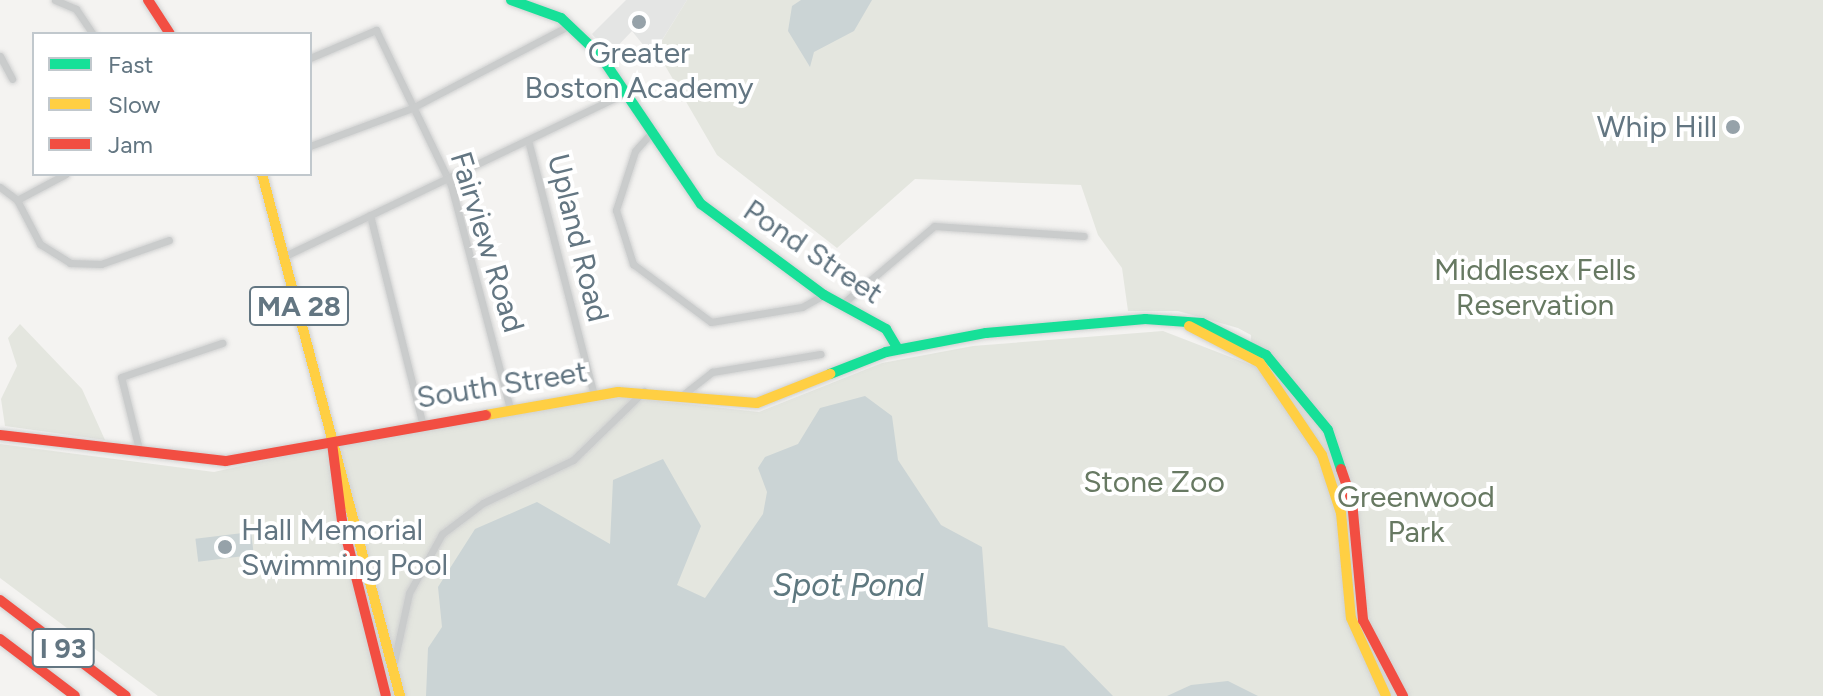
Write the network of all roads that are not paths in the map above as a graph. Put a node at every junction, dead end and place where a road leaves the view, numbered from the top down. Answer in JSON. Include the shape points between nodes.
{"nodes":[{"id":1,"x":55,"y":0,"type":"edge"},
{"id":2,"x":148,"y":0,"type":"edge"},
{"id":3,"x":511,"y":0,"type":"edge"},
{"id":4,"x":570,"y":25,"type":"junction"},
{"id":5,"x":92,"y":32,"type":"edge"},
{"id":6,"x":169,"y":32,"type":"edge"},
{"id":7,"x":0,"y":56,"type":"edge"},
{"id":8,"x":312,"y":57,"type":"edge"},
{"id":9,"x":12,"y":79,"type":"dead end"},
{"id":10,"x":628,"y":92,"type":"junction"},
{"id":11,"x":414,"y":107,"type":"junction"},
{"id":12,"x":652,"y":132,"type":"junction"},
{"id":13,"x":528,"y":140,"type":"junction"},
{"id":14,"x":312,"y":145,"type":"edge"},
{"id":15,"x":62,"y":176,"type":"edge"},
{"id":16,"x":263,"y":176,"type":"edge"},
{"id":17,"x":448,"y":178,"type":"junction"},
{"id":18,"x":0,"y":187,"type":"edge"},
{"id":19,"x":17,"y":200,"type":"junction"},
{"id":20,"x":370,"y":215,"type":"junction"},
{"id":21,"x":1084,"y":236,"type":"dead end"},
{"id":22,"x":169,"y":240,"type":"dead end"},
{"id":23,"x":287,"y":255,"type":"junction"},
{"id":24,"x":824,"y":295,"type":"junction"},
{"id":25,"x":841,"y":305,"type":"junction"},
{"id":26,"x":1175,"y":321,"type":"junction"},
{"id":27,"x":222,"y":343,"type":"dead end"},
{"id":28,"x":898,"y":349,"type":"junction"},
{"id":29,"x":821,"y":354,"type":"dead end"},
{"id":30,"x":644,"y":391,"type":"junction"},
{"id":31,"x":594,"y":395,"type":"junction"},
{"id":32,"x":680,"y":397,"type":"junction"},
{"id":33,"x":510,"y":409,"type":"junction"},
{"id":34,"x":422,"y":422,"type":"junction"},
{"id":35,"x":0,"y":435,"type":"edge"},
{"id":36,"x":333,"y":438,"type":"junction"},
{"id":37,"x":140,"y":455,"type":"junction"},
{"id":38,"x":0,"y":600,"type":"edge"},
{"id":39,"x":0,"y":639,"type":"edge"},
{"id":40,"x":393,"y":668,"type":"junction"},
{"id":41,"x":75,"y":696,"type":"edge"},
{"id":42,"x":126,"y":696,"type":"edge"},
{"id":43,"x":386,"y":696,"type":"edge"},
{"id":44,"x":400,"y":696,"type":"edge"},
{"id":45,"x":1386,"y":696,"type":"edge"},
{"id":46,"x":1403,"y":696,"type":"edge"}],
"edges":[{"from":1,"to":5,"type":"street","via":[[76,9]]},
{"from":2,"to":6,"type":"main road"},
{"from":3,"to":4,"type":"main road","name":"Pond Street"},
{"from":4,"to":10,"type":"main road","name":"Pond Street"},
{"from":4,"to":11,"type":"street"},
{"from":7,"to":9,"type":"street"},
{"from":8,"to":11,"type":"street","name":"Fairview Road","via":[[374,29]]},
{"from":10,"to":12,"type":"main road","name":"Pond Street"},
{"from":10,"to":13,"type":"street"},
{"from":11,"to":14,"type":"street"},
{"from":11,"to":17,"type":"street","name":"Fairview Road"},
{"from":12,"to":24,"type":"main road","name":"Pond Street","via":[[701,204]]},
{"from":12,"to":24,"type":"street","via":[[635,151],[616,210],[633,264],[711,322],[802,307]]},
{"from":13,"to":17,"type":"street"},
{"from":13,"to":31,"type":"street","name":"Upland Road"},
{"from":15,"to":19,"type":"street"},
{"from":16,"to":23,"type":"main road","number":"MA 28"},
{"from":17,"to":20,"type":"street"},
{"from":17,"to":33,"type":"street","name":"Fairview Road"},
{"from":18,"to":19,"type":"street"},
{"from":19,"to":22,"type":"street","via":[[40,244],[70,263],[101,264]]},
{"from":20,"to":23,"type":"street"},
{"from":20,"to":34,"type":"street"},
{"from":21,"to":25,"type":"street","via":[[934,226]]},
{"from":23,"to":36,"type":"main road","number":"MA 28"},
{"from":24,"to":25,"type":"main road","name":"Pond Street"},
{"from":25,"to":28,"type":"main road","name":"Pond Street","via":[[890,331]]},
{"from":26,"to":28,"type":"main road","via":[[1022,329]]},
{"from":26,"to":45,"type":"main road","via":[[1256,359],[1322,455],[1341,513],[1351,618]]},
{"from":26,"to":46,"type":"main road","via":[[1210,325],[1266,355],[1328,430],[1352,501],[1363,620],[1381,666]]},
{"from":27,"to":37,"type":"street","via":[[121,377]]},
{"from":28,"to":32,"type":"main road","name":"South Street","via":[[763,402]]},
{"from":29,"to":32,"type":"street","via":[[712,372]]},
{"from":30,"to":31,"type":"main road","name":"South Street"},
{"from":30,"to":32,"type":"main road","name":"South Street"},
{"from":30,"to":40,"type":"street","via":[[573,460],[477,507],[437,539],[405,602]]},
{"from":31,"to":33,"type":"main road","name":"South Street"},
{"from":33,"to":34,"type":"main road","name":"South Street"},
{"from":34,"to":36,"type":"main road","name":"South Street"},
{"from":35,"to":37,"type":"main road","name":"South Street"},
{"from":36,"to":37,"type":"main road","name":"South Street","via":[[226,461]]},
{"from":36,"to":40,"type":"main road","number":"MA 28"},
{"from":36,"to":43,"type":"main road","number":"MA 28","via":[[342,521]]},
{"from":38,"to":42,"type":"main road","number":"I 93"},
{"from":39,"to":41,"type":"main road","number":"I 93"},
{"from":40,"to":44,"type":"main road","number":"MA 28"}]}
